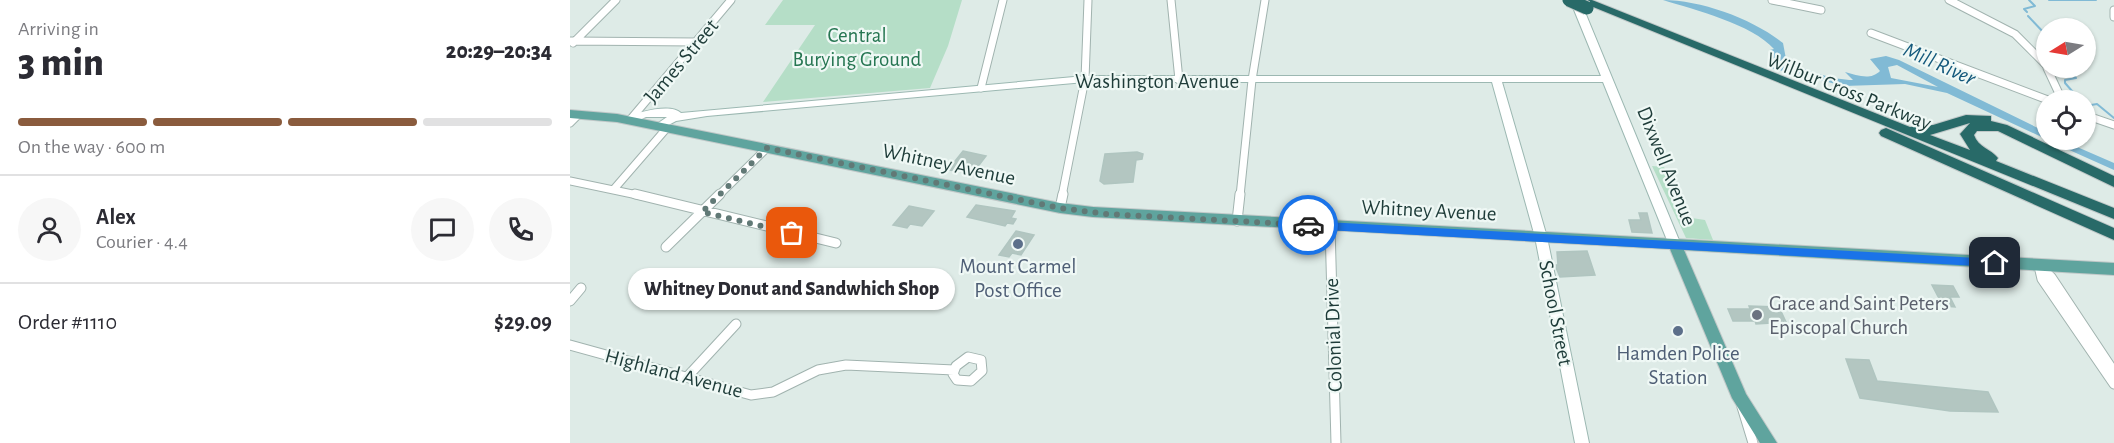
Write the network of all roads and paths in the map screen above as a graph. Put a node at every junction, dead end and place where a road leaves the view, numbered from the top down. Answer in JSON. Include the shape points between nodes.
{"nodes":[{"id":1,"x":616,"y":0,"type":"edge"},
{"id":2,"x":731,"y":0,"type":"edge"},
{"id":3,"x":1003,"y":0,"type":"edge"},
{"id":4,"x":1088,"y":0,"type":"edge"},
{"id":5,"x":1171,"y":0,"type":"edge"},
{"id":6,"x":1265,"y":0,"type":"edge"},
{"id":7,"x":1569,"y":0,"type":"edge"},
{"id":8,"x":1772,"y":0,"type":"edge"},
{"id":9,"x":1949,"y":0,"type":"edge"},
{"id":10,"x":1582,"y":2,"type":"edge"},
{"id":11,"x":1821,"y":10,"type":"dead end"},
{"id":12,"x":2114,"y":10,"type":"edge"},
{"id":13,"x":2114,"y":17,"type":"edge"},
{"id":14,"x":1871,"y":33,"type":"dead end"},
{"id":15,"x":571,"y":42,"type":"edge"},
{"id":16,"x":696,"y":42,"type":"junction"},
{"id":17,"x":2036,"y":50,"type":"edge"},
{"id":18,"x":1085,"y":79,"type":"junction"},
{"id":19,"x":1607,"y":79,"type":"junction"},
{"id":20,"x":1179,"y":80,"type":"junction"},
{"id":21,"x":1252,"y":80,"type":"junction"},
{"id":22,"x":1496,"y":80,"type":"junction"},
{"id":23,"x":981,"y":88,"type":"junction"},
{"id":24,"x":2036,"y":95,"type":"edge"},
{"id":25,"x":707,"y":113,"type":"junction"},
{"id":26,"x":573,"y":117,"type":"edge"},
{"id":27,"x":2096,"y":119,"type":"edge"},
{"id":28,"x":630,"y":120,"type":"junction"},
{"id":29,"x":1865,"y":120,"type":"junction"},
{"id":30,"x":1890,"y":124,"type":"junction"},
{"id":31,"x":2114,"y":125,"type":"edge"},
{"id":32,"x":663,"y":127,"type":"junction"},
{"id":33,"x":767,"y":148,"type":"junction"},
{"id":34,"x":2114,"y":180,"type":"edge"},
{"id":35,"x":570,"y":181,"type":"edge"},
{"id":36,"x":614,"y":189,"type":"junction"},
{"id":37,"x":2060,"y":193,"type":"junction"},
{"id":38,"x":1060,"y":208,"type":"junction"},
{"id":39,"x":702,"y":212,"type":"junction"},
{"id":40,"x":2114,"y":214,"type":"edge"},
{"id":41,"x":1237,"y":220,"type":"junction"},
{"id":42,"x":2114,"y":220,"type":"edge"},
{"id":43,"x":1330,"y":226,"type":"junction"},
{"id":44,"x":2114,"y":234,"type":"edge"},
{"id":45,"x":1541,"y":237,"type":"junction"},
{"id":46,"x":836,"y":243,"type":"dead end"},
{"id":47,"x":1676,"y":245,"type":"junction"},
{"id":48,"x":666,"y":247,"type":"dead end"},
{"id":49,"x":2039,"y":266,"type":"junction"},
{"id":50,"x":2114,"y":268,"type":"edge"},
{"id":51,"x":581,"y":288,"type":"dead end"},
{"id":52,"x":570,"y":301,"type":"edge"},
{"id":53,"x":736,"y":324,"type":"dead end"},
{"id":54,"x":570,"y":345,"type":"edge"},
{"id":55,"x":2107,"y":367,"type":"edge"},
{"id":56,"x":954,"y":370,"type":"dead end"},
{"id":57,"x":688,"y":376,"type":"junction"},
{"id":58,"x":2114,"y":384,"type":"edge"},
{"id":59,"x":1740,"y":398,"type":"junction"},
{"id":60,"x":1336,"y":443,"type":"edge"},
{"id":61,"x":1582,"y":443,"type":"edge"},
{"id":62,"x":1753,"y":443,"type":"edge"},
{"id":63,"x":1769,"y":443,"type":"edge"}],
"edges":[{"from":1,"to":15,"type":"street"},
{"from":2,"to":16,"type":"street","name":"James Street"},
{"from":3,"to":23,"type":"street"},
{"from":4,"to":18,"type":"street"},
{"from":5,"to":20,"type":"street"},
{"from":6,"to":21,"type":"street"},
{"from":7,"to":10,"type":"highway","name":"Wilbur Cross Parkway","bridge":true},
{"from":8,"to":11,"type":"street"},
{"from":9,"to":17,"type":"street","via":[[2020,37]]},
{"from":10,"to":19,"type":"street","name":"Dixwell Avenue"},
{"from":10,"to":29,"type":"highway","name":"Wilbur Cross Parkway"},
{"from":10,"to":30,"type":"highway","name":"Wilbur Cross Parkway"},
{"from":12,"to":13,"type":"street"},
{"from":14,"to":24,"type":"street"},
{"from":15,"to":16,"type":"street"},
{"from":16,"to":28,"type":"street","name":"James Street"},
{"from":18,"to":20,"type":"street","name":"Washington Avenue"},
{"from":18,"to":23,"type":"street","name":"Washington Avenue"},
{"from":18,"to":38,"type":"street"},
{"from":19,"to":22,"type":"street","name":"Washington Avenue"},
{"from":19,"to":47,"type":"street","name":"Dixwell Avenue"},
{"from":20,"to":21,"type":"street","name":"Washington Avenue"},
{"from":21,"to":22,"type":"street","name":"Washington Avenue"},
{"from":21,"to":41,"type":"street"},
{"from":22,"to":45,"type":"street","name":"School Street"},
{"from":23,"to":25,"type":"street","name":"Washington Avenue"},
{"from":25,"to":28,"type":"street","name":"Washington Avenue","via":[[645,114]]},
{"from":25,"to":32,"type":"street","name":"Washington Avenue","via":[[673,118]]},
{"from":26,"to":28,"type":"main road","name":"Whitney Avenue"},
{"from":27,"to":31,"type":"street"},
{"from":28,"to":32,"type":"main road","name":"Whitney Avenue"},
{"from":29,"to":42,"type":"highway","name":"Wilbur Cross Parkway"},
{"from":29,"to":44,"type":"highway","via":[[1894,137]]},
{"from":30,"to":34,"type":"highway","via":[[1924,131],[1965,118],[1995,121]]},
{"from":30,"to":37,"type":"highway","name":"Wilbur Cross Parkway"},
{"from":32,"to":33,"type":"main road","name":"Whitney Avenue"},
{"from":32,"to":36,"type":"street"},
{"from":33,"to":38,"type":"main road","name":"Whitney Avenue"},
{"from":33,"to":39,"type":"street"},
{"from":34,"to":37,"type":"highway","via":[[2002,128],[1984,125],[1969,130],[1967,138],[1980,152]]},
{"from":35,"to":36,"type":"street"},
{"from":36,"to":39,"type":"street"},
{"from":37,"to":40,"type":"highway","name":"Wilbur Cross Parkway"},
{"from":38,"to":41,"type":"main road","name":"Whitney Avenue"},
{"from":39,"to":46,"type":"street"},
{"from":39,"to":48,"type":"street"},
{"from":41,"to":43,"type":"main road","name":"Whitney Avenue"},
{"from":43,"to":45,"type":"main road","name":"Whitney Avenue"},
{"from":43,"to":60,"type":"street","name":"Colonial Drive"},
{"from":45,"to":47,"type":"main road","name":"Whitney Avenue"},
{"from":45,"to":61,"type":"street","name":"School Street"},
{"from":47,"to":49,"type":"main road","name":"Whitney Avenue"},
{"from":47,"to":59,"type":"main road","name":"Dixwell Avenue"},
{"from":49,"to":50,"type":"main road","name":"Whitney Avenue"},
{"from":49,"to":55,"type":"street","via":[[2042,279]]},
{"from":51,"to":52,"type":"street"},
{"from":53,"to":57,"type":"street"},
{"from":54,"to":57,"type":"street","name":"Highland Avenue"},
{"from":55,"to":58,"type":"street"},
{"from":56,"to":57,"type":"street","name":"Highland Avenue","via":[[846,365],[818,370],[773,392],[751,395]]},
{"from":59,"to":62,"type":"street"},
{"from":59,"to":63,"type":"main road","name":"Dixwell Avenue"}]}
